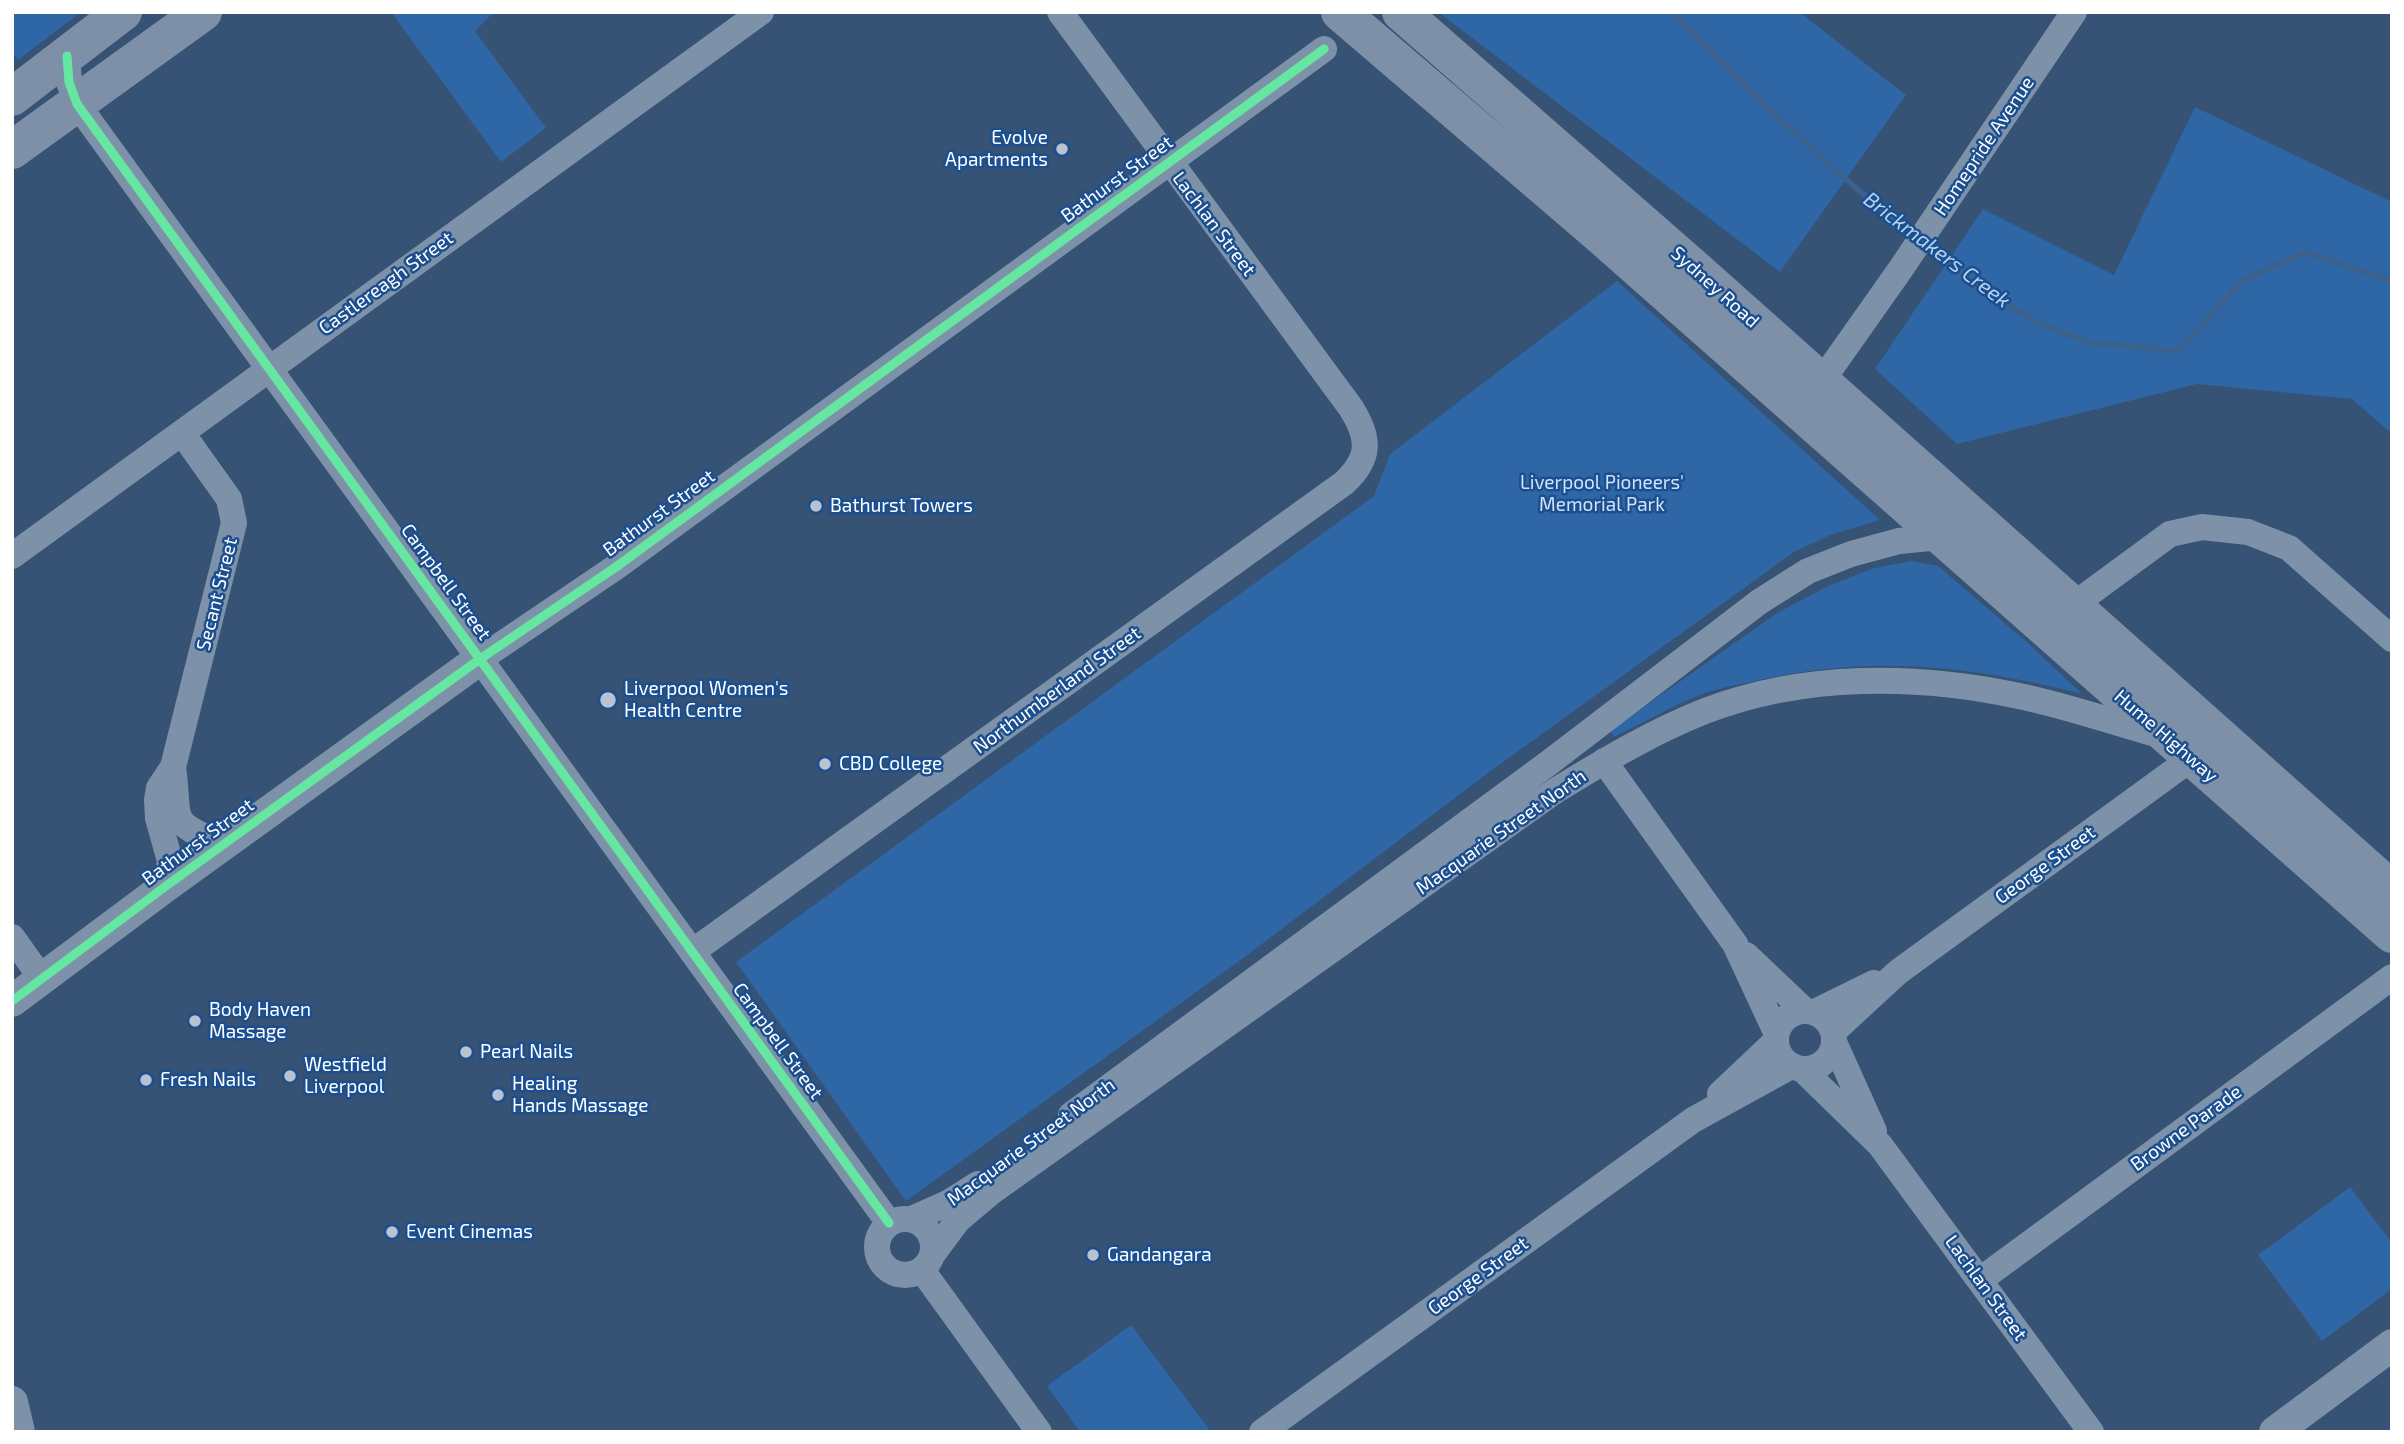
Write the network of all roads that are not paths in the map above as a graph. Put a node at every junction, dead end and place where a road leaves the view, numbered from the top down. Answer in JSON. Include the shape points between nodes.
{"nodes":[{"id":1,"x":122,"y":12,"type":"edge"},
{"id":2,"x":203,"y":12,"type":"edge"},
{"id":3,"x":761,"y":12,"type":"edge"},
{"id":4,"x":1060,"y":12,"type":"edge"},
{"id":5,"x":1340,"y":12,"type":"edge"},
{"id":6,"x":1401,"y":12,"type":"edge"},
{"id":7,"x":2074,"y":12,"type":"edge"},
{"id":8,"x":1324,"y":48,"type":"dead end"},
{"id":9,"x":67,"y":56,"type":"junction"},
{"id":10,"x":12,"y":97,"type":"edge"},
{"id":11,"x":77,"y":103,"type":"junction"},
{"id":12,"x":12,"y":150,"type":"edge"},
{"id":13,"x":1169,"y":163,"type":"junction"},
{"id":14,"x":269,"y":369,"type":"junction"},
{"id":15,"x":1810,"y":396,"type":"junction"},
{"id":16,"x":182,"y":433,"type":"junction"},
{"id":17,"x":1366,"y":438,"type":"joint"},
{"id":18,"x":1941,"y":537,"type":"junction"},
{"id":19,"x":12,"y":556,"type":"edge"},
{"id":20,"x":2027,"y":565,"type":"junction"},
{"id":21,"x":2072,"y":606,"type":"junction"},
{"id":22,"x":2392,"y":639,"type":"edge"},
{"id":23,"x":480,"y":659,"type":"junction"},
{"id":24,"x":2180,"y":748,"type":"junction"},
{"id":25,"x":1604,"y":761,"type":"junction"},
{"id":26,"x":173,"y":767,"type":"junction"},
{"id":27,"x":223,"y":845,"type":"junction"},
{"id":28,"x":166,"y":886,"type":"junction"},
{"id":29,"x":2392,"y":890,"type":"edge"},
{"id":30,"x":2392,"y":934,"type":"edge"},
{"id":31,"x":12,"y":937,"type":"edge"},
{"id":32,"x":1735,"y":944,"type":"junction"},
{"id":33,"x":692,"y":952,"type":"junction"},
{"id":34,"x":1898,"y":972,"type":"junction"},
{"id":35,"x":2392,"y":977,"type":"edge"},
{"id":36,"x":42,"y":979,"type":"junction"},
{"id":37,"x":12,"y":1001,"type":"edge"},
{"id":38,"x":1810,"y":1011,"type":"junction"},
{"id":39,"x":1776,"y":1037,"type":"junction"},
{"id":40,"x":1834,"y":1037,"type":"junction"},
{"id":41,"x":1797,"y":1068,"type":"junction"},
{"id":42,"x":1693,"y":1119,"type":"junction"},
{"id":43,"x":1881,"y":1145,"type":"junction"},
{"id":44,"x":900,"y":1221,"type":"junction"},
{"id":45,"x":927,"y":1262,"type":"junction"},
{"id":46,"x":1980,"y":1280,"type":"junction"},
{"id":47,"x":2392,"y":1345,"type":"edge"},
{"id":48,"x":12,"y":1402,"type":"edge"},
{"id":49,"x":19,"y":1432,"type":"edge"},
{"id":50,"x":1039,"y":1432,"type":"edge"},
{"id":51,"x":1262,"y":1432,"type":"edge"},
{"id":52,"x":2091,"y":1432,"type":"edge"},
{"id":53,"x":2275,"y":1432,"type":"edge"}],
"edges":[{"from":1,"to":9,"type":"highway"},
{"from":2,"to":11,"type":"highway"},
{"from":3,"to":14,"type":"street","name":"Castlereagh Street"},
{"from":4,"to":13,"type":"street","name":"Lachlan Street"},
{"from":5,"to":15,"type":"highway","name":"Sydney Road","via":[[1598,233]]},
{"from":6,"to":15,"type":"highway","name":"Sydney Road","via":[[1696,270]]},
{"from":7,"to":15,"type":"street","name":"Homepride Avenue"},
{"from":8,"to":13,"type":"street","name":"Bathurst Street"},
{"from":9,"to":10,"type":"highway"},
{"from":9,"to":11,"type":"street","name":"Campbell Street"},
{"from":11,"to":12,"type":"highway"},
{"from":11,"to":14,"type":"street","name":"Campbell Street"},
{"from":13,"to":17,"type":"street","name":"Lachlan Street","via":[[1351,408]]},
{"from":13,"to":23,"type":"street","name":"Bathurst Street","via":[[615,567]]},
{"from":14,"to":16,"type":"street","name":"Castlereagh Street"},
{"from":14,"to":23,"type":"street","name":"Campbell Street"},
{"from":15,"to":18,"type":"highway","name":"Sydney Road"},
{"from":15,"to":20,"type":"highway","name":"Sydney Road"},
{"from":16,"to":19,"type":"street","name":"Castlereagh Street"},
{"from":16,"to":26,"type":"street","name":"Secant Street","via":[[229,499],[234,523]]},
{"from":17,"to":33,"type":"street","name":"Northumberland Street","via":[[1357,471],[1345,483]]},
{"from":18,"to":20,"type":"street","name":"Macquarie Street North"},
{"from":18,"to":24,"type":"highway","name":"Hume Highway"},
{"from":18,"to":44,"type":"street","name":"Macquarie Street North","via":[[1899,541],[1851,554],[1808,571],[1759,602],[982,1182],[948,1203]]},
{"from":20,"to":21,"type":"highway","name":"Hume Highway"},
{"from":21,"to":22,"type":"street","via":[[2170,534],[2202,527],[2248,533],[2289,548]]},
{"from":21,"to":29,"type":"highway","name":"Hume Highway"},
{"from":23,"to":27,"type":"street","name":"Bathurst Street"},
{"from":23,"to":33,"type":"street","name":"Campbell Street"},
{"from":24,"to":25,"type":"street","name":"Macquarie Street North","via":[[2020,696],[1888,680],[1786,689],[1740,700],[1670,726]]},
{"from":24,"to":30,"type":"highway","name":"Hume Highway"},
{"from":24,"to":34,"type":"street","name":"George Street"},
{"from":25,"to":32,"type":"street"},
{"from":25,"to":45,"type":"street","name":"Macquarie Street North","via":[[1555,790],[990,1192],[958,1220]]},
{"from":26,"to":27,"type":"street","name":"Secant Street","via":[[180,821],[194,833]]},
{"from":26,"to":28,"type":"street","name":"Secant Street","via":[[157,800],[170,861]]},
{"from":27,"to":28,"type":"street","name":"Bathurst Street"},
{"from":28,"to":36,"type":"street","name":"Bathurst Street"},
{"from":31,"to":36,"type":"street"},
{"from":32,"to":38,"type":"street"},
{"from":32,"to":39,"type":"street"},
{"from":33,"to":44,"type":"street","name":"Campbell Street"},
{"from":34,"to":38,"type":"street","name":"George Street"},
{"from":34,"to":40,"type":"street","name":"George Street"},
{"from":35,"to":46,"type":"street","name":"Browne Parade"},
{"from":36,"to":37,"type":"street","name":"Bathurst Street"},
{"from":38,"to":39,"type":"street","via":[[1787,1017]]},
{"from":38,"to":40,"type":"street","via":[[1829,1023]]},
{"from":39,"to":41,"type":"street","via":[[1783,1060]]},
{"from":39,"to":42,"type":"street","name":"George Street"},
{"from":40,"to":41,"type":"street","via":[[1828,1059],[1812,1069]]},
{"from":40,"to":43,"type":"street","name":"Lachlan Street"},
{"from":41,"to":42,"type":"street","name":"George Street"},
{"from":41,"to":43,"type":"street","name":"Lachlan Street"},
{"from":42,"to":51,"type":"street","name":"George Street"},
{"from":43,"to":46,"type":"street","name":"Lachlan Street"},
{"from":44,"to":45,"type":"street","name":"Campbell Street","via":[[927,1229],[933,1245]]},
{"from":44,"to":45,"type":"street","via":[[882,1229],[876,1245],[881,1262],[905,1275]]},
{"from":45,"to":50,"type":"street","name":"Campbell Street"},
{"from":46,"to":52,"type":"street","name":"Lachlan Street"},
{"from":47,"to":53,"type":"street"},
{"from":48,"to":49,"type":"street"}]}
